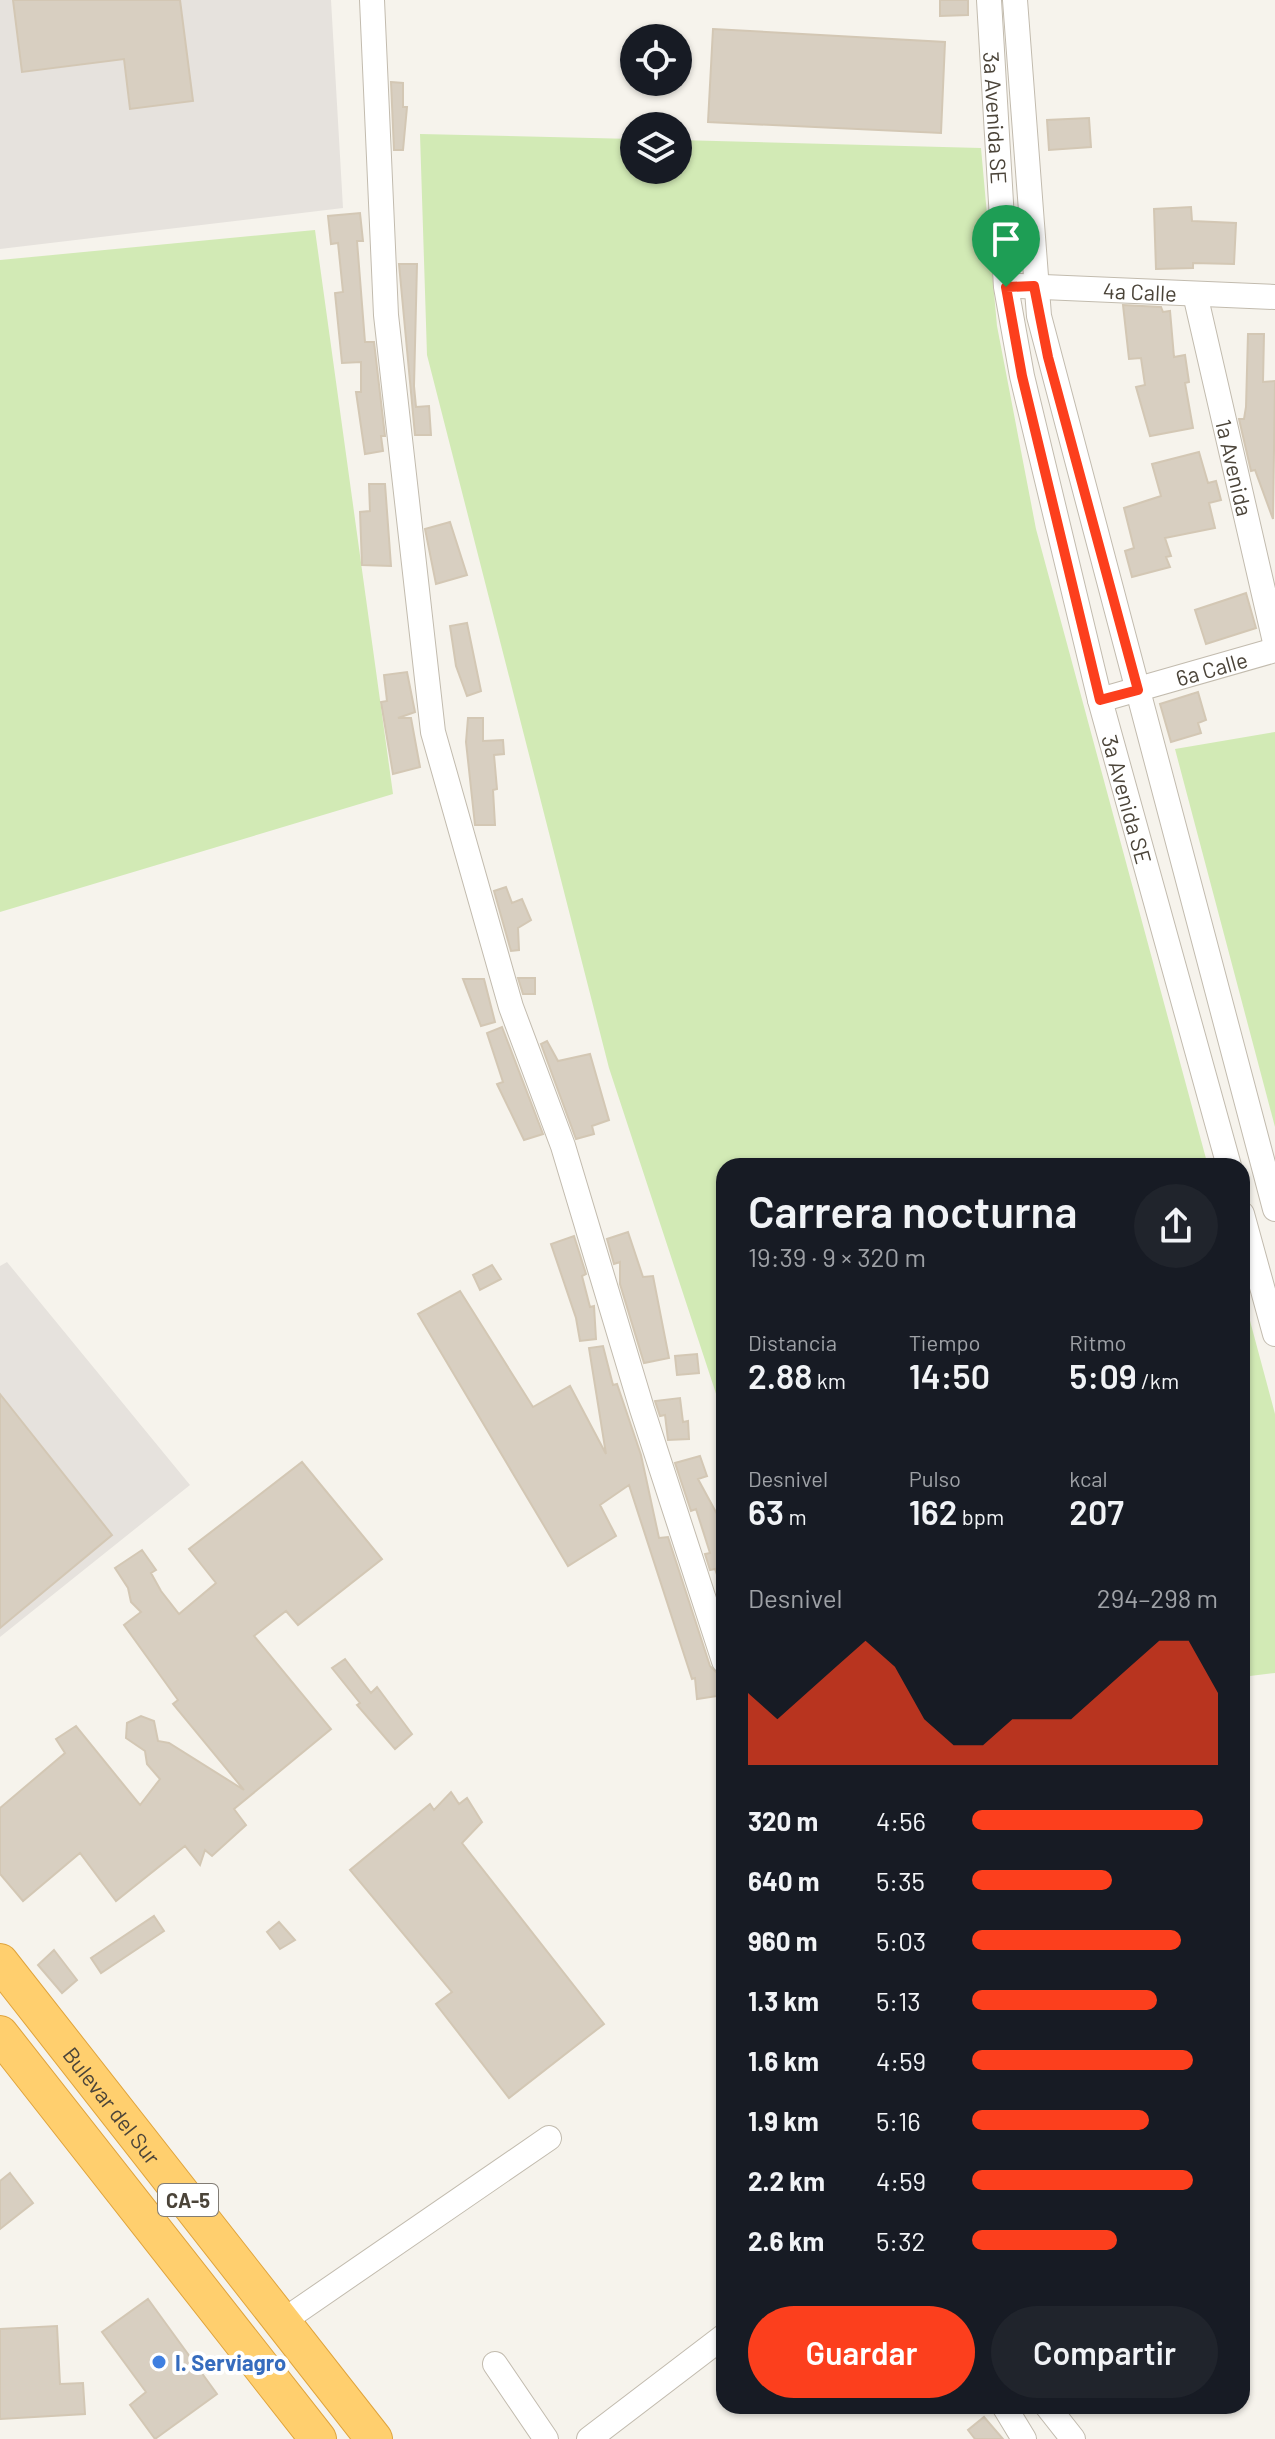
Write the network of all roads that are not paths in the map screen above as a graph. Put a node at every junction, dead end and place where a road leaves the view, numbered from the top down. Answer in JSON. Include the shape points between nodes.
{"nodes":[{"id":1,"x":372,"y":0,"type":"edge"},
{"id":2,"x":989,"y":0,"type":"edge"},
{"id":3,"x":1015,"y":0,"type":"edge"},
{"id":4,"x":1034,"y":286,"type":"junction"},
{"id":5,"x":1006,"y":287,"type":"junction"},
{"id":6,"x":1195,"y":294,"type":"junction"},
{"id":7,"x":1275,"y":297,"type":"edge"},
{"id":8,"x":1275,"y":642,"type":"edge"},
{"id":9,"x":1275,"y":650,"type":"edge"},
{"id":10,"x":1138,"y":690,"type":"junction"},
{"id":11,"x":1100,"y":700,"type":"junction"},
{"id":12,"x":1227,"y":1158,"type":"edge"},
{"id":13,"x":1275,"y":1209,"type":"edge"},
{"id":14,"x":1250,"y":1243,"type":"edge"},
{"id":15,"x":1275,"y":1334,"type":"edge"},
{"id":16,"x":716,"y":1636,"type":"edge"},
{"id":17,"x":0,"y":1962,"type":"edge"},
{"id":18,"x":0,"y":2034,"type":"edge"},
{"id":19,"x":94,"y":2078,"type":"junction"},
{"id":20,"x":58,"y":2107,"type":"junction"},
{"id":21,"x":549,"y":2138,"type":"dead end"},
{"id":22,"x":283,"y":2321,"type":"junction"},
{"id":23,"x":716,"y":2342,"type":"edge"},
{"id":24,"x":495,"y":2364,"type":"dead end"},
{"id":25,"x":1009,"y":2414,"type":"edge"},
{"id":26,"x":1053,"y":2414,"type":"edge"},
{"id":27,"x":318,"y":2439,"type":"edge"},
{"id":28,"x":374,"y":2439,"type":"edge"},
{"id":29,"x":546,"y":2439,"type":"edge"},
{"id":30,"x":589,"y":2439,"type":"edge"},
{"id":31,"x":1024,"y":2439,"type":"edge"},
{"id":32,"x":1073,"y":2439,"type":"edge"}],
"edges":[{"from":1,"to":16,"type":"street","via":[[386,315],[433,732],[511,1007],[563,1146]]},
{"from":2,"to":5,"type":"street","name":"3a Avenida SE"},
{"from":3,"to":4,"type":"street"},
{"from":4,"to":5,"type":"street","name":"4a Calle"},
{"from":4,"to":6,"type":"street","name":"4a Calle"},
{"from":4,"to":10,"type":"street","via":[[1048,357]]},
{"from":5,"to":11,"type":"street","name":"3a Avenida SE","via":[[1022,376]]},
{"from":6,"to":7,"type":"street","name":"4a Calle"},
{"from":6,"to":8,"type":"street","name":"1a Avenida"},
{"from":9,"to":10,"type":"street","name":"6a Calle"},
{"from":10,"to":11,"type":"street","name":"6a Calle"},
{"from":10,"to":13,"type":"street"},
{"from":11,"to":12,"type":"street","name":"3a Avenida SE"},
{"from":14,"to":15,"type":"street"},
{"from":17,"to":19,"type":"highway","name":"Bulevar del Sur","number":"CA-5"},
{"from":18,"to":20,"type":"highway","name":"Bulevar del Sur","number":"CA-5"},
{"from":19,"to":20,"type":"highway"},
{"from":19,"to":22,"type":"highway","name":"Bulevar del Sur","number":"CA-5"},
{"from":20,"to":27,"type":"highway","name":"Bulevar del Sur","number":"CA-5"},
{"from":21,"to":22,"type":"street"},
{"from":22,"to":28,"type":"highway","name":"Bulevar del Sur","number":"CA-5"},
{"from":23,"to":30,"type":"street"},
{"from":24,"to":29,"type":"street"},
{"from":25,"to":31,"type":"street"},
{"from":26,"to":32,"type":"street"}]}
